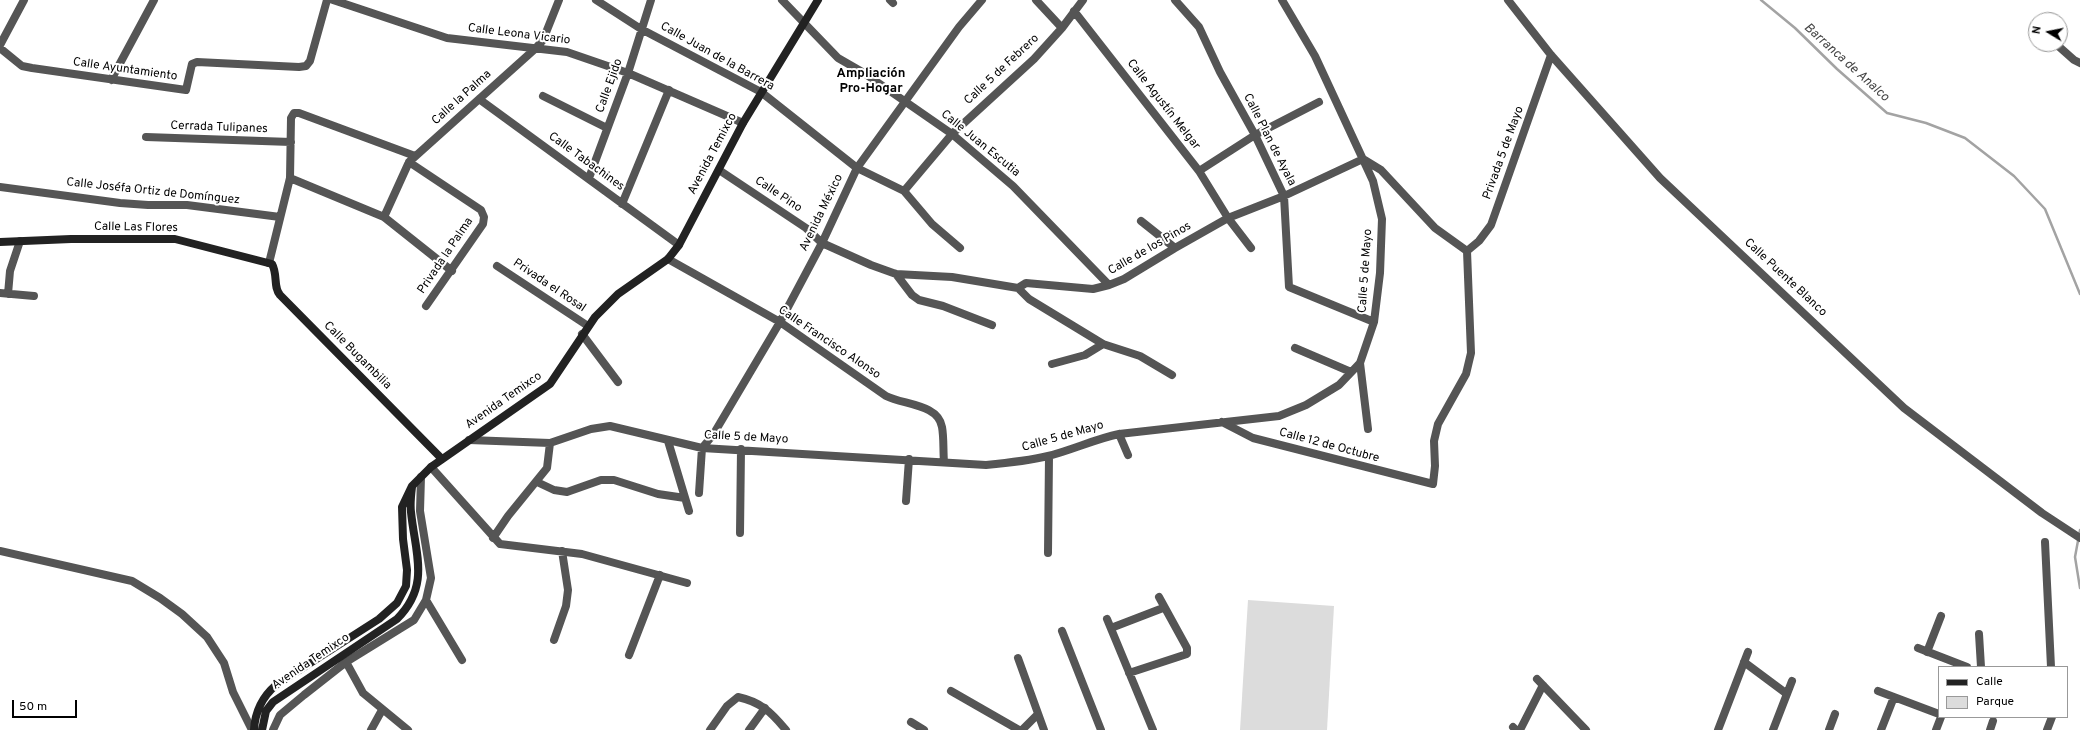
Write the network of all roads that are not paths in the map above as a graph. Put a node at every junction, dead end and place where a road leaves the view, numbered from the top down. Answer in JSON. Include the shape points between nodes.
{"nodes":[{"id":1,"x":24,"y":0,"type":"edge"},
{"id":2,"x":154,"y":0,"type":"edge"},
{"id":3,"x":327,"y":0,"type":"edge"},
{"id":4,"x":333,"y":0,"type":"edge"},
{"id":5,"x":559,"y":0,"type":"edge"},
{"id":6,"x":596,"y":0,"type":"edge"},
{"id":7,"x":651,"y":0,"type":"edge"},
{"id":8,"x":782,"y":0,"type":"edge"},
{"id":9,"x":818,"y":0,"type":"edge"},
{"id":10,"x":982,"y":0,"type":"edge"},
{"id":11,"x":1036,"y":0,"type":"edge"},
{"id":12,"x":1083,"y":0,"type":"edge"},
{"id":13,"x":1175,"y":0,"type":"edge"},
{"id":14,"x":1282,"y":0,"type":"edge"},
{"id":15,"x":1508,"y":0,"type":"edge"},
{"id":16,"x":1074,"y":11,"type":"junction"},
{"id":17,"x":804,"y":22,"type":"junction"},
{"id":18,"x":1062,"y":28,"type":"junction"},
{"id":19,"x":641,"y":29,"type":"junction"},
{"id":20,"x":0,"y":46,"type":"edge"},
{"id":21,"x":536,"y":48,"type":"junction"},
{"id":22,"x":2065,"y":52,"type":"edge"},
{"id":23,"x":1552,"y":55,"type":"junction"},
{"id":24,"x":2080,"y":63,"type":"edge"},
{"id":25,"x":628,"y":73,"type":"junction"},
{"id":26,"x":111,"y":80,"type":"junction"},
{"id":27,"x":669,"y":90,"type":"junction"},
{"id":28,"x":761,"y":92,"type":"junction"},
{"id":29,"x":543,"y":96,"type":"dead end"},
{"id":30,"x":479,"y":99,"type":"junction"},
{"id":31,"x":905,"y":102,"type":"junction"},
{"id":32,"x":1319,"y":102,"type":"dead end"},
{"id":33,"x":743,"y":123,"type":"junction"},
{"id":34,"x":607,"y":128,"type":"junction"},
{"id":35,"x":952,"y":134,"type":"junction"},
{"id":36,"x":1255,"y":135,"type":"junction"},
{"id":37,"x":146,"y":137,"type":"dead end"},
{"id":38,"x":291,"y":142,"type":"junction"},
{"id":39,"x":415,"y":156,"type":"junction"},
{"id":40,"x":1363,"y":159,"type":"junction"},
{"id":41,"x":409,"y":162,"type":"junction"},
{"id":42,"x":857,"y":168,"type":"junction"},
{"id":43,"x":719,"y":170,"type":"junction"},
{"id":44,"x":1199,"y":171,"type":"junction"},
{"id":45,"x":290,"y":178,"type":"junction"},
{"id":46,"x":588,"y":178,"type":"junction"},
{"id":47,"x":0,"y":187,"type":"edge"},
{"id":48,"x":904,"y":191,"type":"junction"},
{"id":49,"x":1284,"y":196,"type":"junction"},
{"id":50,"x":622,"y":204,"type":"junction"},
{"id":51,"x":280,"y":217,"type":"junction"},
{"id":52,"x":384,"y":217,"type":"junction"},
{"id":53,"x":1228,"y":218,"type":"junction"},
{"id":54,"x":1141,"y":221,"type":"dead end"},
{"id":55,"x":20,"y":241,"type":"junction"},
{"id":56,"x":0,"y":242,"type":"edge"},
{"id":57,"x":822,"y":243,"type":"junction"},
{"id":58,"x":679,"y":245,"type":"junction"},
{"id":59,"x":960,"y":248,"type":"dead end"},
{"id":60,"x":1175,"y":248,"type":"junction"},
{"id":61,"x":1251,"y":248,"type":"dead end"},
{"id":62,"x":1467,"y":251,"type":"junction"},
{"id":63,"x":668,"y":259,"type":"junction"},
{"id":64,"x":269,"y":263,"type":"junction"},
{"id":65,"x":497,"y":266,"type":"dead end"},
{"id":66,"x":452,"y":271,"type":"junction"},
{"id":67,"x":896,"y":274,"type":"junction"},
{"id":68,"x":1110,"y":285,"type":"junction"},
{"id":69,"x":1018,"y":288,"type":"junction"},
{"id":70,"x":4,"y":294,"type":"edge"},
{"id":71,"x":34,"y":296,"type":"dead end"},
{"id":72,"x":426,"y":306,"type":"dead end"},
{"id":73,"x":780,"y":322,"type":"junction"},
{"id":74,"x":1374,"y":322,"type":"junction"},
{"id":75,"x":992,"y":325,"type":"dead end"},
{"id":76,"x":588,"y":326,"type":"junction"},
{"id":77,"x":582,"y":334,"type":"junction"},
{"id":78,"x":1103,"y":344,"type":"junction"},
{"id":79,"x":1295,"y":348,"type":"dead end"},
{"id":80,"x":1360,"y":362,"type":"junction"},
{"id":81,"x":1052,"y":364,"type":"dead end"},
{"id":82,"x":1352,"y":372,"type":"junction"},
{"id":83,"x":1172,"y":375,"type":"dead end"},
{"id":84,"x":618,"y":382,"type":"dead end"},
{"id":85,"x":1221,"y":422,"type":"junction"},
{"id":86,"x":1368,"y":429,"type":"dead end"},
{"id":87,"x":1119,"y":434,"type":"junction"},
{"id":88,"x":469,"y":440,"type":"junction"},
{"id":89,"x":668,"y":441,"type":"junction"},
{"id":90,"x":550,"y":443,"type":"junction"},
{"id":91,"x":702,"y":448,"type":"junction"},
{"id":92,"x":741,"y":449,"type":"junction"},
{"id":93,"x":1128,"y":455,"type":"dead end"},
{"id":94,"x":1049,"y":456,"type":"junction"},
{"id":95,"x":442,"y":459,"type":"junction"},
{"id":96,"x":909,"y":459,"type":"junction"},
{"id":97,"x":944,"y":462,"type":"junction"},
{"id":98,"x":431,"y":467,"type":"junction"},
{"id":99,"x":421,"y":477,"type":"junction"},
{"id":100,"x":537,"y":482,"type":"junction"},
{"id":101,"x":412,"y":486,"type":"junction"},
{"id":102,"x":699,"y":493,"type":"dead end"},
{"id":103,"x":685,"y":498,"type":"junction"},
{"id":104,"x":906,"y":501,"type":"dead end"},
{"id":105,"x":689,"y":511,"type":"dead end"},
{"id":106,"x":740,"y":533,"type":"dead end"},
{"id":107,"x":493,"y":538,"type":"junction"},
{"id":108,"x":2080,"y":538,"type":"edge"},
{"id":109,"x":2045,"y":542,"type":"dead end"},
{"id":110,"x":0,"y":551,"type":"edge"},
{"id":111,"x":562,"y":551,"type":"junction"},
{"id":112,"x":1048,"y":553,"type":"dead end"},
{"id":113,"x":660,"y":575,"type":"junction"},
{"id":114,"x":687,"y":583,"type":"dead end"},
{"id":115,"x":1159,"y":597,"type":"dead end"},
{"id":116,"x":426,"y":600,"type":"junction"},
{"id":117,"x":1163,"y":608,"type":"junction"},
{"id":118,"x":1941,"y":616,"type":"dead end"},
{"id":119,"x":1107,"y":619,"type":"dead end"},
{"id":120,"x":1111,"y":628,"type":"junction"},
{"id":121,"x":1062,"y":631,"type":"dead end"},
{"id":122,"x":1979,"y":634,"type":"dead end"},
{"id":123,"x":554,"y":640,"type":"dead end"},
{"id":124,"x":1918,"y":648,"type":"dead end"},
{"id":125,"x":1748,"y":652,"type":"dead end"},
{"id":126,"x":1927,"y":652,"type":"junction"},
{"id":127,"x":629,"y":655,"type":"dead end"},
{"id":128,"x":1018,"y":658,"type":"dead end"},
{"id":129,"x":462,"y":660,"type":"dead end"},
{"id":130,"x":346,"y":662,"type":"junction"},
{"id":131,"x":1744,"y":662,"type":"junction"},
{"id":132,"x":1964,"y":666,"type":"edge"},
{"id":133,"x":1981,"y":666,"type":"edge"},
{"id":134,"x":2051,"y":666,"type":"edge"},
{"id":135,"x":1129,"y":673,"type":"junction"},
{"id":136,"x":1792,"y":681,"type":"dead end"},
{"id":137,"x":951,"y":691,"type":"dead end"},
{"id":138,"x":1878,"y":691,"type":"dead end"},
{"id":139,"x":1787,"y":694,"type":"junction"},
{"id":140,"x":1894,"y":697,"type":"junction"},
{"id":141,"x":765,"y":708,"type":"junction"},
{"id":142,"x":382,"y":710,"type":"junction"},
{"id":143,"x":1038,"y":714,"type":"junction"},
{"id":144,"x":1835,"y":714,"type":"dead end"},
{"id":145,"x":1938,"y":714,"type":"edge"},
{"id":146,"x":1941,"y":718,"type":"edge"},
{"id":147,"x":2052,"y":718,"type":"edge"},
{"id":148,"x":1993,"y":721,"type":"dead end"},
{"id":149,"x":910,"y":722,"type":"dead end"},
{"id":150,"x":1516,"y":729,"type":"edge"},
{"id":151,"x":253,"y":730,"type":"edge"},
{"id":152,"x":262,"y":730,"type":"edge"},
{"id":153,"x":273,"y":730,"type":"edge"},
{"id":154,"x":371,"y":730,"type":"edge"},
{"id":155,"x":408,"y":730,"type":"edge"},
{"id":156,"x":710,"y":730,"type":"edge"},
{"id":157,"x":749,"y":730,"type":"edge"},
{"id":158,"x":786,"y":730,"type":"edge"},
{"id":159,"x":924,"y":730,"type":"edge"},
{"id":160,"x":1021,"y":730,"type":"edge"},
{"id":161,"x":1044,"y":730,"type":"edge"},
{"id":162,"x":1101,"y":730,"type":"edge"},
{"id":163,"x":1153,"y":730,"type":"edge"},
{"id":164,"x":1586,"y":730,"type":"edge"},
{"id":165,"x":1718,"y":730,"type":"edge"},
{"id":166,"x":1773,"y":730,"type":"edge"},
{"id":167,"x":1829,"y":730,"type":"edge"},
{"id":168,"x":1881,"y":730,"type":"edge"},
{"id":169,"x":1936,"y":730,"type":"edge"},
{"id":170,"x":1990,"y":730,"type":"edge"},
{"id":171,"x":2047,"y":730,"type":"edge"}],
"edges":[{"from":1,"to":20,"type":"street"},
{"from":2,"to":26,"type":"street"},
{"from":3,"to":26,"type":"street","name":"Calle Ayuntamiento","via":[[310,61],[306,66],[299,68],[197,62],[190,68],[186,90]]},
{"from":4,"to":21,"type":"street","name":"Calle Leona Vicario","via":[[447,38]]},
{"from":5,"to":21,"type":"street","name":"Calle la Palma","via":[[543,40]]},
{"from":6,"to":19,"type":"street","name":"Calle Juan de la Barrera"},
{"from":7,"to":19,"type":"street","name":"Calle Ejido"},
{"from":8,"to":17,"type":"street","name":"Calle Juan Escutia"},
{"from":9,"to":17,"type":"main road","name":"Avenida Temixco"},
{"from":10,"to":31,"type":"street","name":"Avenida México"},
{"from":11,"to":18,"type":"street"},
{"from":12,"to":16,"type":"street","name":"Calle 5 de Febrero"},
{"from":13,"to":36,"type":"street","name":"Calle Plan de Ayala","via":[[1199,27],[1220,72]]},
{"from":14,"to":40,"type":"street","name":"Calle 5 de Mayo","via":[[1315,56]]},
{"from":15,"to":23,"type":"street","name":"Calle Puente Blanco"},
{"from":16,"to":18,"type":"street","name":"Calle 5 de Febrero"},
{"from":16,"to":44,"type":"street","name":"Calle Agustín Melgar"},
{"from":17,"to":28,"type":"main road","name":"Avenida Temixco"},
{"from":17,"to":31,"type":"street","name":"Calle Juan Escutia","via":[[838,58]]},
{"from":18,"to":35,"type":"street","name":"Calle 5 de Febrero","via":[[1034,59]]},
{"from":19,"to":25,"type":"street","name":"Calle Ejido"},
{"from":19,"to":28,"type":"street","name":"Calle Juan de la Barrera"},
{"from":20,"to":26,"type":"street","name":"Calle Ayuntamiento","via":[[22,66]]},
{"from":21,"to":25,"type":"street","name":"Calle Leona Vicario","via":[[568,52]]},
{"from":21,"to":30,"type":"street","name":"Calle la Palma"},
{"from":22,"to":24,"type":"street"},
{"from":23,"to":62,"type":"street","name":"Privada 5 de Mayo","via":[[1491,225]]},
{"from":23,"to":108,"type":"street","name":"Calle Puente Blanco","via":[[1660,178],[1904,408],[2042,513]]},
{"from":25,"to":27,"type":"street","name":"Calle Leona Vicario"},
{"from":25,"to":34,"type":"street","name":"Calle Ejido"},
{"from":27,"to":33,"type":"street","name":"Calle Leona Vicario"},
{"from":27,"to":50,"type":"street"},
{"from":28,"to":33,"type":"main road","name":"Avenida Temixco"},
{"from":28,"to":42,"type":"street","name":"Calle Juan de la Barrera"},
{"from":29,"to":34,"type":"street"},
{"from":30,"to":39,"type":"street","name":"Calle la Palma"},
{"from":30,"to":46,"type":"street","name":"Calle Tabachines"},
{"from":31,"to":35,"type":"street","name":"Calle Juan Escutia"},
{"from":31,"to":42,"type":"street","name":"Avenida México"},
{"from":32,"to":36,"type":"street"},
{"from":33,"to":43,"type":"main road","name":"Avenida Temixco"},
{"from":34,"to":46,"type":"street","name":"Calle Ejido"},
{"from":35,"to":48,"type":"street","name":"Calle 5 de Febrero"},
{"from":35,"to":68,"type":"street","name":"Calle Juan Escutia","via":[[1013,186]]},
{"from":36,"to":44,"type":"street"},
{"from":36,"to":49,"type":"street","name":"Calle Plan de Ayala"},
{"from":37,"to":38,"type":"street","name":"Cerrada Tulipanes"},
{"from":38,"to":39,"type":"street","via":[[291,118],[294,113],[299,113]]},
{"from":38,"to":45,"type":"street"},
{"from":39,"to":41,"type":"street","name":"Calle la Palma"},
{"from":40,"to":49,"type":"street","name":"Calle de los Pinos"},
{"from":40,"to":62,"type":"street","via":[[1381,170],[1435,228]]},
{"from":40,"to":74,"type":"street","name":"Calle 5 de Mayo","via":[[1373,181],[1382,219],[1380,273]]},
{"from":41,"to":52,"type":"street","name":"Calle la Palma"},
{"from":41,"to":66,"type":"street","name":"Privada la Palma","via":[[481,210],[484,217],[483,224]]},
{"from":42,"to":48,"type":"street","name":"Calle Juan de la Barrera"},
{"from":42,"to":57,"type":"street","name":"Avenida México"},
{"from":43,"to":57,"type":"street","name":"Calle Pino","via":[[806,228]]},
{"from":43,"to":58,"type":"main road","name":"Avenida Temixco"},
{"from":44,"to":53,"type":"street","name":"Calle Agustín Melgar"},
{"from":45,"to":51,"type":"street"},
{"from":45,"to":52,"type":"street"},
{"from":46,"to":50,"type":"street","name":"Calle Tabachines"},
{"from":47,"to":51,"type":"street","name":"Calle Joséfa Ortiz de Domínguez","via":[[120,203],[187,205]]},
{"from":48,"to":59,"type":"street","via":[[932,224]]},
{"from":49,"to":53,"type":"street","name":"Calle de los Pinos"},
{"from":49,"to":74,"type":"street","name":"Calle Plan de Ayala","via":[[1288,287]]},
{"from":50,"to":58,"type":"street","name":"Calle Tabachines"},
{"from":51,"to":64,"type":"street"},
{"from":52,"to":66,"type":"street"},
{"from":53,"to":60,"type":"street","name":"Calle de los Pinos"},
{"from":53,"to":61,"type":"street","name":"Calle Agustín Melgar"},
{"from":54,"to":60,"type":"street"},
{"from":55,"to":56,"type":"main road","name":"Calle Las Flores"},
{"from":55,"to":64,"type":"main road","name":"Calle Las Flores","via":[[175,239]]},
{"from":55,"to":70,"type":"street"},
{"from":57,"to":67,"type":"street","name":"Calle de los Pinos"},
{"from":57,"to":73,"type":"street","name":"Avenida México"},
{"from":58,"to":63,"type":"main road","name":"Avenida Temixco"},
{"from":60,"to":68,"type":"street","name":"Calle de los Pinos"},
{"from":62,"to":85,"type":"street","name":"Calle 12 de Octubre","via":[[1471,353],[1466,374],[1438,424],[1434,441],[1433,484],[1253,438]]},
{"from":63,"to":73,"type":"street","name":"Calle Francisco Alonso"},
{"from":63,"to":76,"type":"main road","name":"Avenida Temixco","via":[[618,294]]},
{"from":64,"to":95,"type":"main road","name":"Calle Bugambilia","via":[[277,272],[277,292]]},
{"from":65,"to":76,"type":"street","name":"Privada el Rosal"},
{"from":66,"to":72,"type":"street","name":"Privada la Palma"},
{"from":67,"to":69,"type":"street","name":"Calle de los Pinos","via":[[952,277]]},
{"from":67,"to":75,"type":"street","via":[[919,300],[943,306]]},
{"from":68,"to":69,"type":"street","name":"Calle de los Pinos","via":[[1093,289],[1026,283]]},
{"from":69,"to":78,"type":"street","via":[[1029,299]]},
{"from":70,"to":71,"type":"street"},
{"from":73,"to":91,"type":"street","name":"Avenida México","via":[[712,436]]},
{"from":73,"to":97,"type":"street","name":"Calle Francisco Alonso","via":[[896,402],[930,410],[938,416],[942,427]]},
{"from":74,"to":80,"type":"street","name":"Calle 5 de Mayo"},
{"from":76,"to":77,"type":"main road","name":"Avenida Temixco"},
{"from":77,"to":84,"type":"street"},
{"from":77,"to":88,"type":"main road","name":"Avenida Temixco","via":[[550,384]]},
{"from":78,"to":81,"type":"street","via":[[1085,355]]},
{"from":78,"to":83,"type":"street","via":[[1140,356]]},
{"from":79,"to":82,"type":"street"},
{"from":80,"to":82,"type":"street","name":"Calle 5 de Mayo"},
{"from":80,"to":86,"type":"street"},
{"from":82,"to":85,"type":"street","name":"Calle 5 de Mayo","via":[[1339,385],[1306,406],[1279,416]]},
{"from":85,"to":87,"type":"street","name":"Calle 5 de Mayo"},
{"from":87,"to":93,"type":"street"},
{"from":87,"to":94,"type":"street","name":"Calle 5 de Mayo"},
{"from":88,"to":90,"type":"street","name":"Calle 5 de Mayo"},
{"from":88,"to":95,"type":"main road","name":"Avenida Temixco"},
{"from":89,"to":90,"type":"street","name":"Calle 5 de Mayo","via":[[610,426],[591,429]]},
{"from":89,"to":91,"type":"street","name":"Calle 5 de Mayo"},
{"from":89,"to":103,"type":"street"},
{"from":90,"to":100,"type":"street","via":[[547,468]]},
{"from":91,"to":92,"type":"street","name":"Calle 5 de Mayo"},
{"from":91,"to":102,"type":"street"},
{"from":92,"to":96,"type":"street","name":"Calle 5 de Mayo"},
{"from":92,"to":106,"type":"street"},
{"from":94,"to":97,"type":"street","name":"Calle 5 de Mayo","via":[[1014,463]]},
{"from":94,"to":112,"type":"street"},
{"from":95,"to":98,"type":"main road","name":"Avenida Temixco"},
{"from":96,"to":97,"type":"street","name":"Calle 5 de Mayo"},
{"from":96,"to":104,"type":"street"},
{"from":98,"to":99,"type":"main road","name":"Avenida Temixco"},
{"from":98,"to":107,"type":"street"},
{"from":99,"to":101,"type":"main road","name":"Avenida Temixco"},
{"from":99,"to":116,"type":"street","via":[[420,511],[431,578]]},
{"from":100,"to":103,"type":"street","via":[[554,490],[567,492],[601,480],[614,480],[658,494]]},
{"from":100,"to":107,"type":"street"},
{"from":101,"to":151,"type":"main road","via":[[402,507],[407,570],[406,586],[397,603],[379,619],[276,685],[266,694],[258,710]]},
{"from":101,"to":152,"type":"main road","name":"Avenida Temixco","via":[[410,510],[419,569],[415,594],[407,608],[397,619],[273,702],[266,711]]},
{"from":103,"to":105,"type":"street"},
{"from":107,"to":111,"type":"street","via":[[500,544]]},
{"from":109,"to":134,"type":"street"},
{"from":110,"to":151,"type":"street","via":[[132,581],[160,598],[207,637],[224,663],[237,702]]},
{"from":111,"to":113,"type":"street"},
{"from":111,"to":123,"type":"street","via":[[568,590],[566,606]]},
{"from":113,"to":114,"type":"street"},
{"from":113,"to":127,"type":"street"},
{"from":115,"to":117,"type":"street"},
{"from":116,"to":129,"type":"street"},
{"from":116,"to":130,"type":"street","via":[[414,620]]},
{"from":117,"to":120,"type":"street"},
{"from":117,"to":135,"type":"street","via":[[1187,648],[1187,654]]},
{"from":118,"to":126,"type":"street"},
{"from":119,"to":120,"type":"street"},
{"from":120,"to":135,"type":"street"},
{"from":121,"to":162,"type":"street"},
{"from":122,"to":133,"type":"street"},
{"from":124,"to":126,"type":"street"},
{"from":125,"to":131,"type":"street"},
{"from":126,"to":132,"type":"street"},
{"from":128,"to":143,"type":"street"},
{"from":130,"to":142,"type":"street","via":[[363,692]]},
{"from":130,"to":153,"type":"street","via":[[280,714]]},
{"from":131,"to":139,"type":"street"},
{"from":131,"to":165,"type":"street"},
{"from":135,"to":163,"type":"street"},
{"from":136,"to":139,"type":"street"},
{"from":137,"to":160,"type":"street"},
{"from":138,"to":140,"type":"street"},
{"from":139,"to":166,"type":"street"},
{"from":140,"to":145,"type":"street"},
{"from":140,"to":168,"type":"street"},
{"from":141,"to":156,"type":"street","via":[[752,700],[738,697],[727,706]]},
{"from":141,"to":157,"type":"street"},
{"from":141,"to":158,"type":"street"},
{"from":142,"to":154,"type":"street"},
{"from":142,"to":155,"type":"street"},
{"from":143,"to":160,"type":"street"},
{"from":143,"to":161,"type":"street"},
{"from":144,"to":167,"type":"street"},
{"from":146,"to":169,"type":"street"},
{"from":147,"to":171,"type":"street"},
{"from":148,"to":170,"type":"street"},
{"from":149,"to":159,"type":"street"},
{"from":150,"to":164,"type":"street","via":[[1540,682]]}]}
